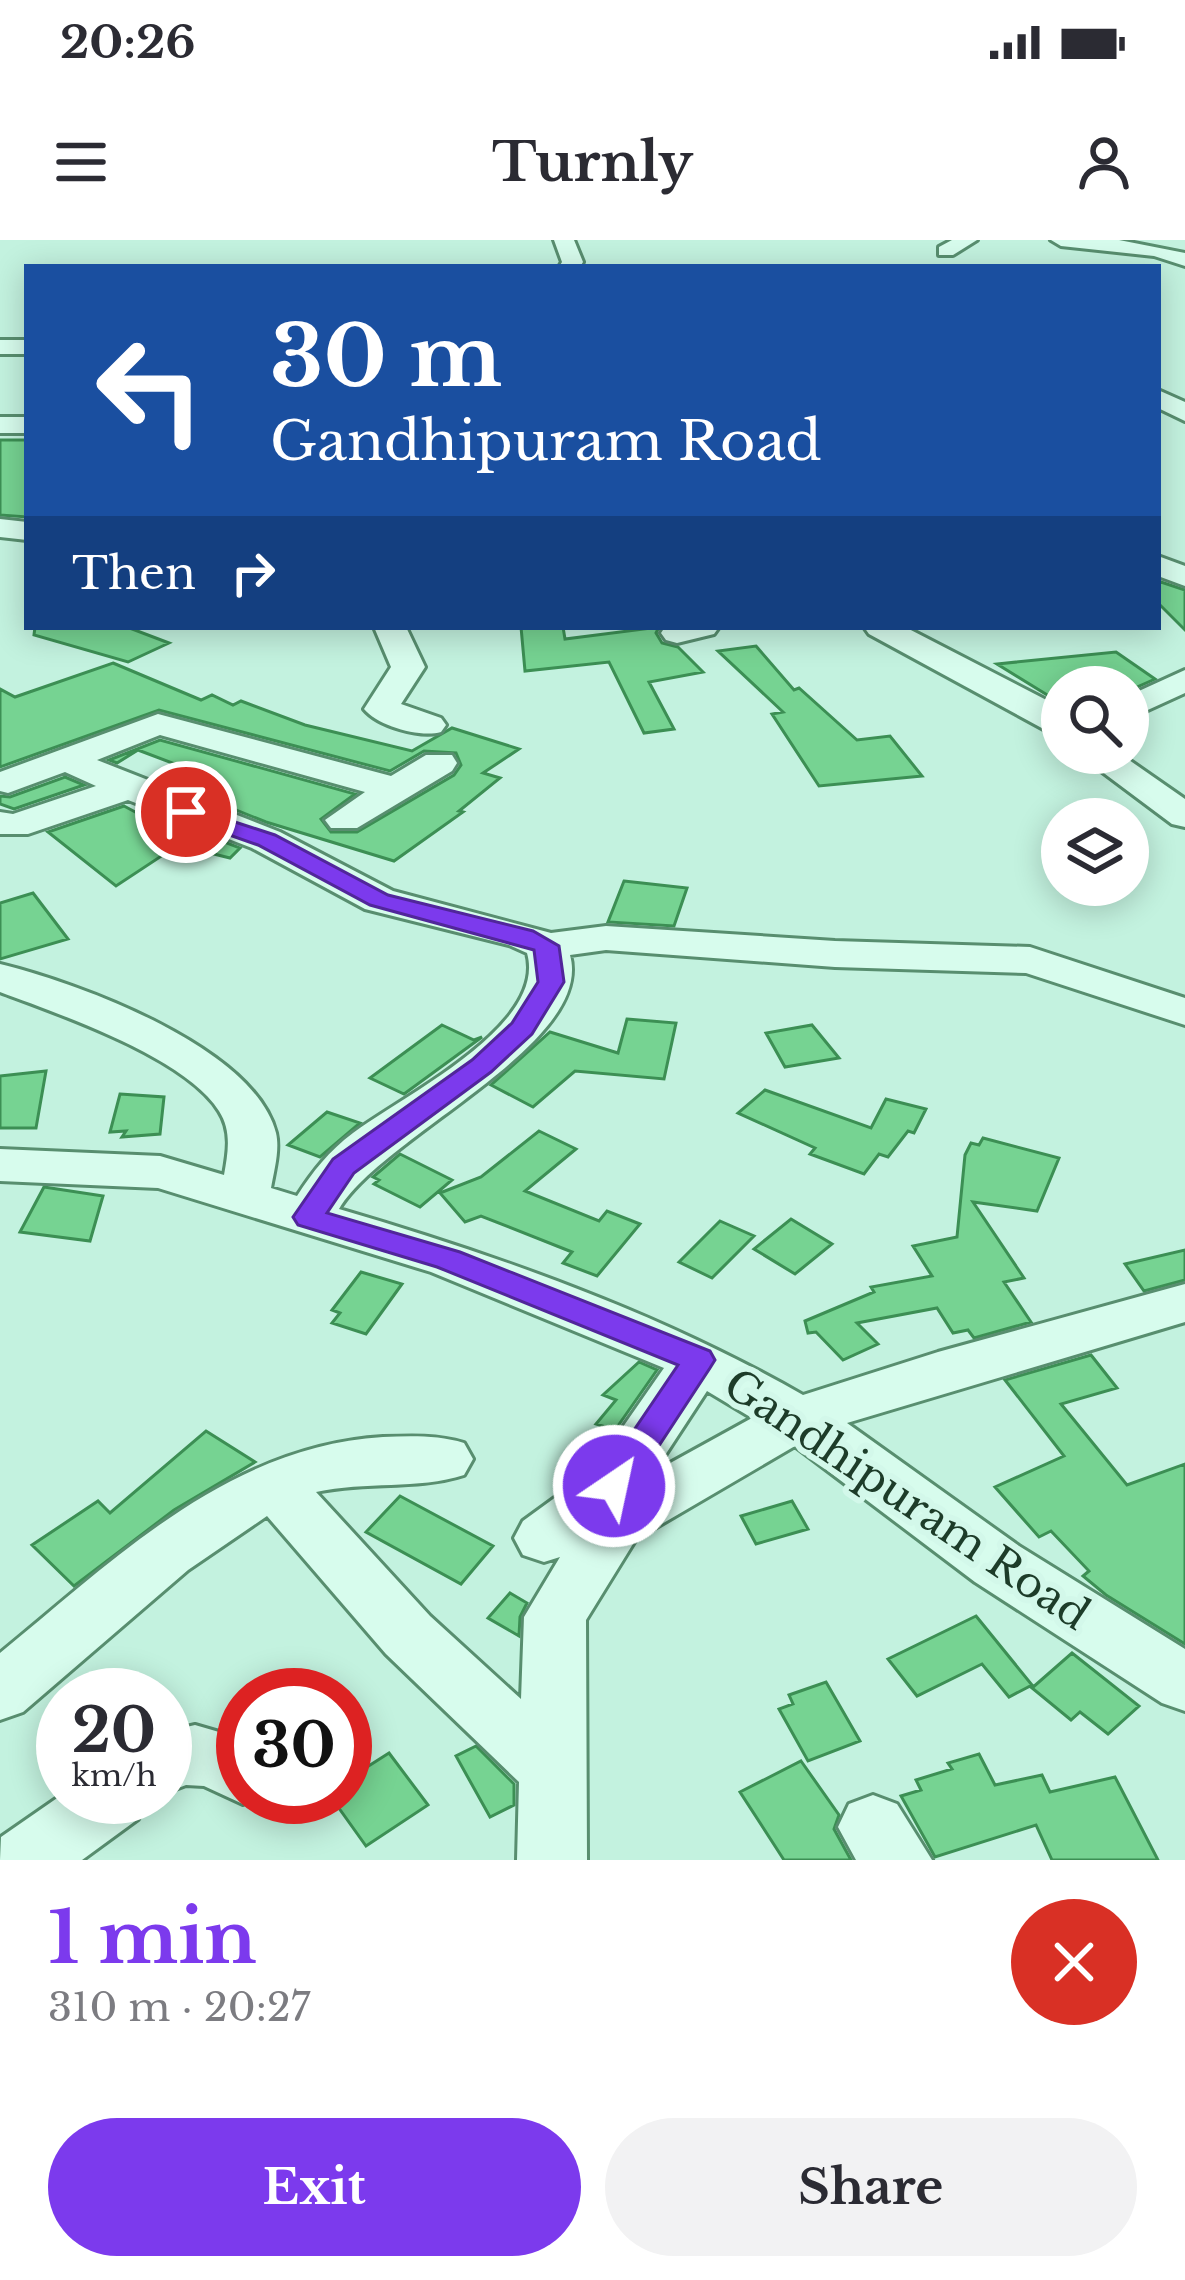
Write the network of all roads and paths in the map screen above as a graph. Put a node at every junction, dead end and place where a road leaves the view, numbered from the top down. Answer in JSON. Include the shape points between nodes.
{"nodes":[{"id":1,"x":967,"y":240,"type":"edge"},
{"id":2,"x":1061,"y":240,"type":"edge"},
{"id":3,"x":946,"y":251,"type":"dead end"},
{"id":4,"x":1185,"y":260,"type":"edge"},
{"id":5,"x":391,"y":630,"type":"edge"},
{"id":6,"x":887,"y":630,"type":"edge"},
{"id":7,"x":955,"y":630,"type":"edge"},
{"id":8,"x":926,"y":648,"type":"junction"},
{"id":9,"x":1185,"y":680,"type":"edge"},
{"id":10,"x":1149,"y":698,"type":"edge"},
{"id":11,"x":1041,"y":710,"type":"edge"},
{"id":12,"x":429,"y":724,"type":"dead end"},
{"id":13,"x":66,"y":759,"type":"junction"},
{"id":14,"x":439,"y":763,"type":"dead end"},
{"id":15,"x":1125,"y":774,"type":"edge"},
{"id":16,"x":129,"y":787,"type":"junction"},
{"id":17,"x":392,"y":788,"type":"junction"},
{"id":18,"x":4,"y":802,"type":"edge"},
{"id":19,"x":1185,"y":816,"type":"edge"},
{"id":20,"x":344,"y":820,"type":"dead end"},
{"id":21,"x":547,"y":946,"type":"junction"},
{"id":22,"x":0,"y":977,"type":"edge"},
{"id":23,"x":1185,"y":1012,"type":"edge"},
{"id":24,"x":0,"y":1165,"type":"edge"},
{"id":25,"x":245,"y":1198,"type":"junction"},
{"id":26,"x":309,"y":1217,"type":"junction"},
{"id":27,"x":1185,"y":1303,"type":"edge"},
{"id":28,"x":698,"y":1360,"type":"junction"},
{"id":29,"x":798,"y":1418,"type":"junction"},
{"id":30,"x":443,"y":1459,"type":"dead end"},
{"id":31,"x":274,"y":1484,"type":"junction"},
{"id":32,"x":544,"y":1538,"type":"dead end"},
{"id":33,"x":1185,"y":1683,"type":"edge"},
{"id":34,"x":0,"y":1692,"type":"edge"},
{"id":35,"x":550,"y":1768,"type":"junction"},
{"id":36,"x":76,"y":1824,"type":"edge"},
{"id":37,"x":26,"y":1860,"type":"edge"},
{"id":38,"x":552,"y":1860,"type":"edge"}],
"edges":[{"from":1,"to":3,"type":"street"},
{"from":2,"to":4,"type":"street"},
{"from":5,"to":12,"type":"street","via":[[407,667],[381,709]]},
{"from":6,"to":8,"type":"street"},
{"from":7,"to":8,"type":"street"},
{"from":8,"to":11,"type":"street"},
{"from":9,"to":10,"type":"street"},
{"from":13,"to":16,"type":"street"},
{"from":13,"to":17,"type":"street","via":[[158,724]]},
{"from":13,"to":18,"type":"street"},
{"from":14,"to":17,"type":"street"},
{"from":15,"to":19,"type":"street"},
{"from":16,"to":18,"type":"street","via":[[15,826]]},
{"from":16,"to":21,"type":"street","via":[[266,840],[379,900]]},
{"from":17,"to":20,"type":"street"},
{"from":21,"to":23,"type":"street","via":[[606,938],[1030,960]]},
{"from":21,"to":26,"type":"street","via":[[551,982],[523,1028],[343,1166]]},
{"from":22,"to":25,"type":"street","via":[[115,1021],[212,1076],[253,1135]]},
{"from":24,"to":25,"type":"street","name":"Gandhipuram Road","via":[[160,1172]]},
{"from":25,"to":26,"type":"street","name":"Gandhipuram Road"},
{"from":26,"to":28,"type":"street","name":"Gandhipuram Road","via":[[448,1259]]},
{"from":27,"to":29,"type":"street"},
{"from":28,"to":29,"type":"street","name":"Gandhipuram Road"},
{"from":28,"to":32,"type":"street","via":[[614,1486]]},
{"from":29,"to":33,"type":"street","name":"Gandhipuram Road","via":[[997,1564]]},
{"from":29,"to":35,"type":"street","via":[[615,1522],[555,1617]]},
{"from":30,"to":31,"type":"street","via":[[374,1458]]},
{"from":31,"to":34,"type":"street","via":[[167,1556]]},
{"from":31,"to":35,"type":"street","via":[[408,1635]]},
{"from":35,"to":38,"type":"street"},
{"from":36,"to":37,"type":"street"}]}
